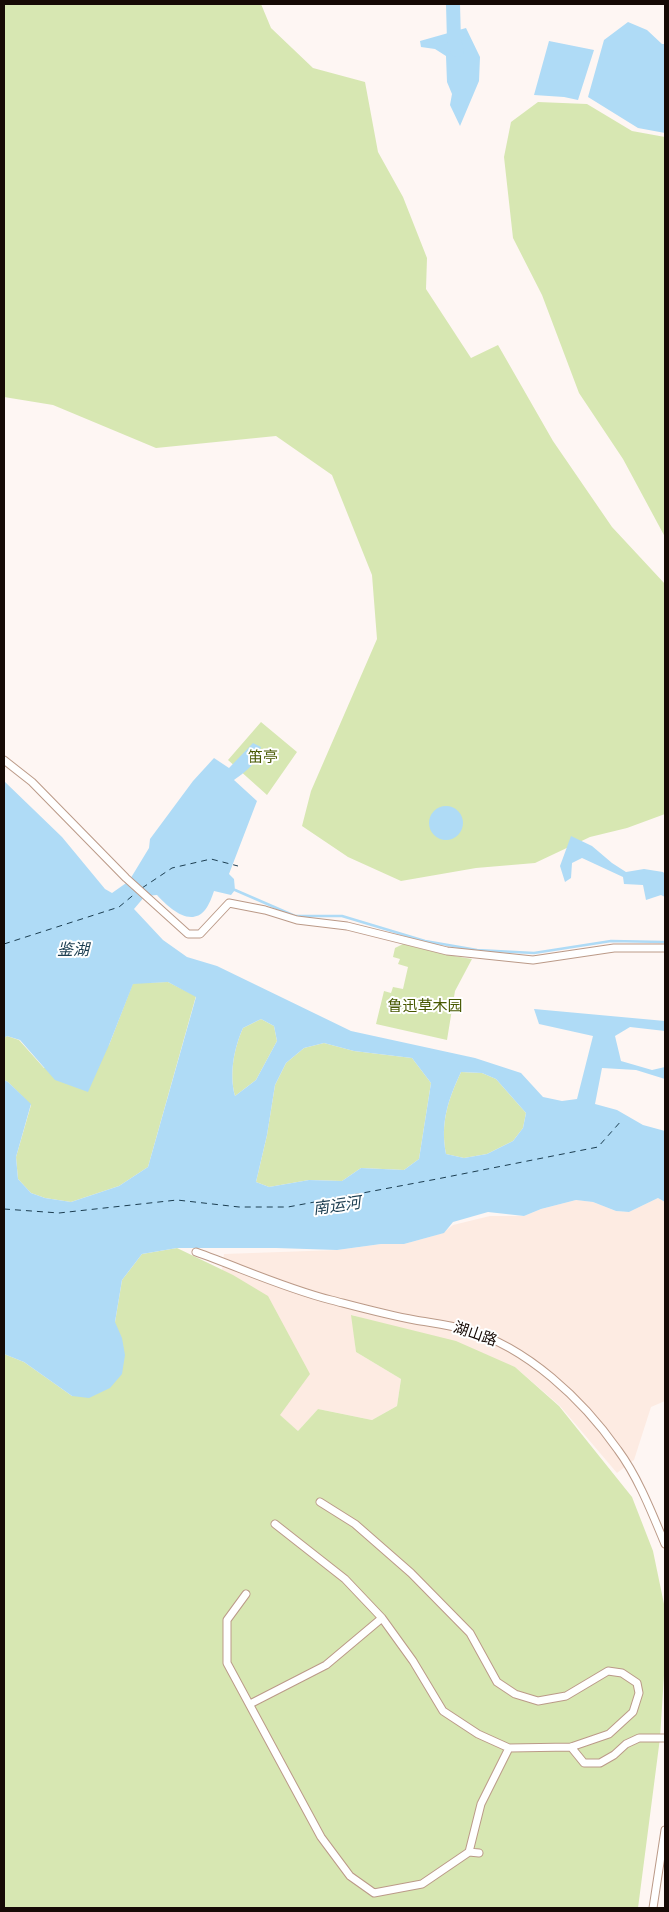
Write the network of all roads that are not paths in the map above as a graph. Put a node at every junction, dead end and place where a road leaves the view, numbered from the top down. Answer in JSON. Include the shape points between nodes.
{"nodes":[{"id":1,"x":4,"y":760,"type":"edge"},
{"id":2,"x":665,"y":948,"type":"edge"},
{"id":3,"x":196,"y":1252,"type":"dead end"},
{"id":4,"x":320,"y":1502,"type":"dead end"},
{"id":5,"x":276,"y":1524,"type":"dead end"},
{"id":6,"x":665,"y":1544,"type":"edge"},
{"id":7,"x":246,"y":1594,"type":"dead end"},
{"id":8,"x":382,"y":1618,"type":"junction"},
{"id":9,"x":250,"y":1704,"type":"junction"},
{"id":10,"x":665,"y":1738,"type":"edge"},
{"id":11,"x":571,"y":1747,"type":"junction"},
{"id":12,"x":509,"y":1748,"type":"junction"},
{"id":13,"x":665,"y":1830,"type":"edge"},
{"id":14,"x":469,"y":1852,"type":"junction"},
{"id":15,"x":479,"y":1853,"type":"dead end"},
{"id":16,"x":653,"y":1908,"type":"edge"}],
"edges":[{"from":1,"to":2,"type":"street","via":[[32,782],[126,878],[188,934],[200,934],[229,903],[297,920],[347,926],[447,951],[533,960],[614,948]]},
{"from":3,"to":6,"type":"street","name":"湖山路","via":[[329,1300],[468,1330],[498,1341],[526,1358],[576,1399],[619,1450],[649,1505]]},
{"from":4,"to":11,"type":"street","via":[[355,1524],[412,1572],[470,1633],[497,1682],[515,1694],[538,1701],[566,1696],[608,1671],[637,1682],[639,1693],[633,1712],[609,1734]]},
{"from":5,"to":8,"type":"street","via":[[346,1579]]},
{"from":7,"to":9,"type":"street","via":[[227,1620],[227,1663]]},
{"from":8,"to":9,"type":"street","via":[[326,1665]]},
{"from":8,"to":12,"type":"street","via":[[443,1711],[478,1734]]},
{"from":9,"to":14,"type":"street","via":[[321,1837],[350,1876],[374,1893],[422,1884]]},
{"from":10,"to":11,"type":"street","via":[[638,1738],[600,1763],[584,1763]]},
{"from":11,"to":12,"type":"street"},
{"from":12,"to":14,"type":"street","via":[[481,1804]]},
{"from":13,"to":16,"type":"street"},
{"from":14,"to":15,"type":"street"}]}
